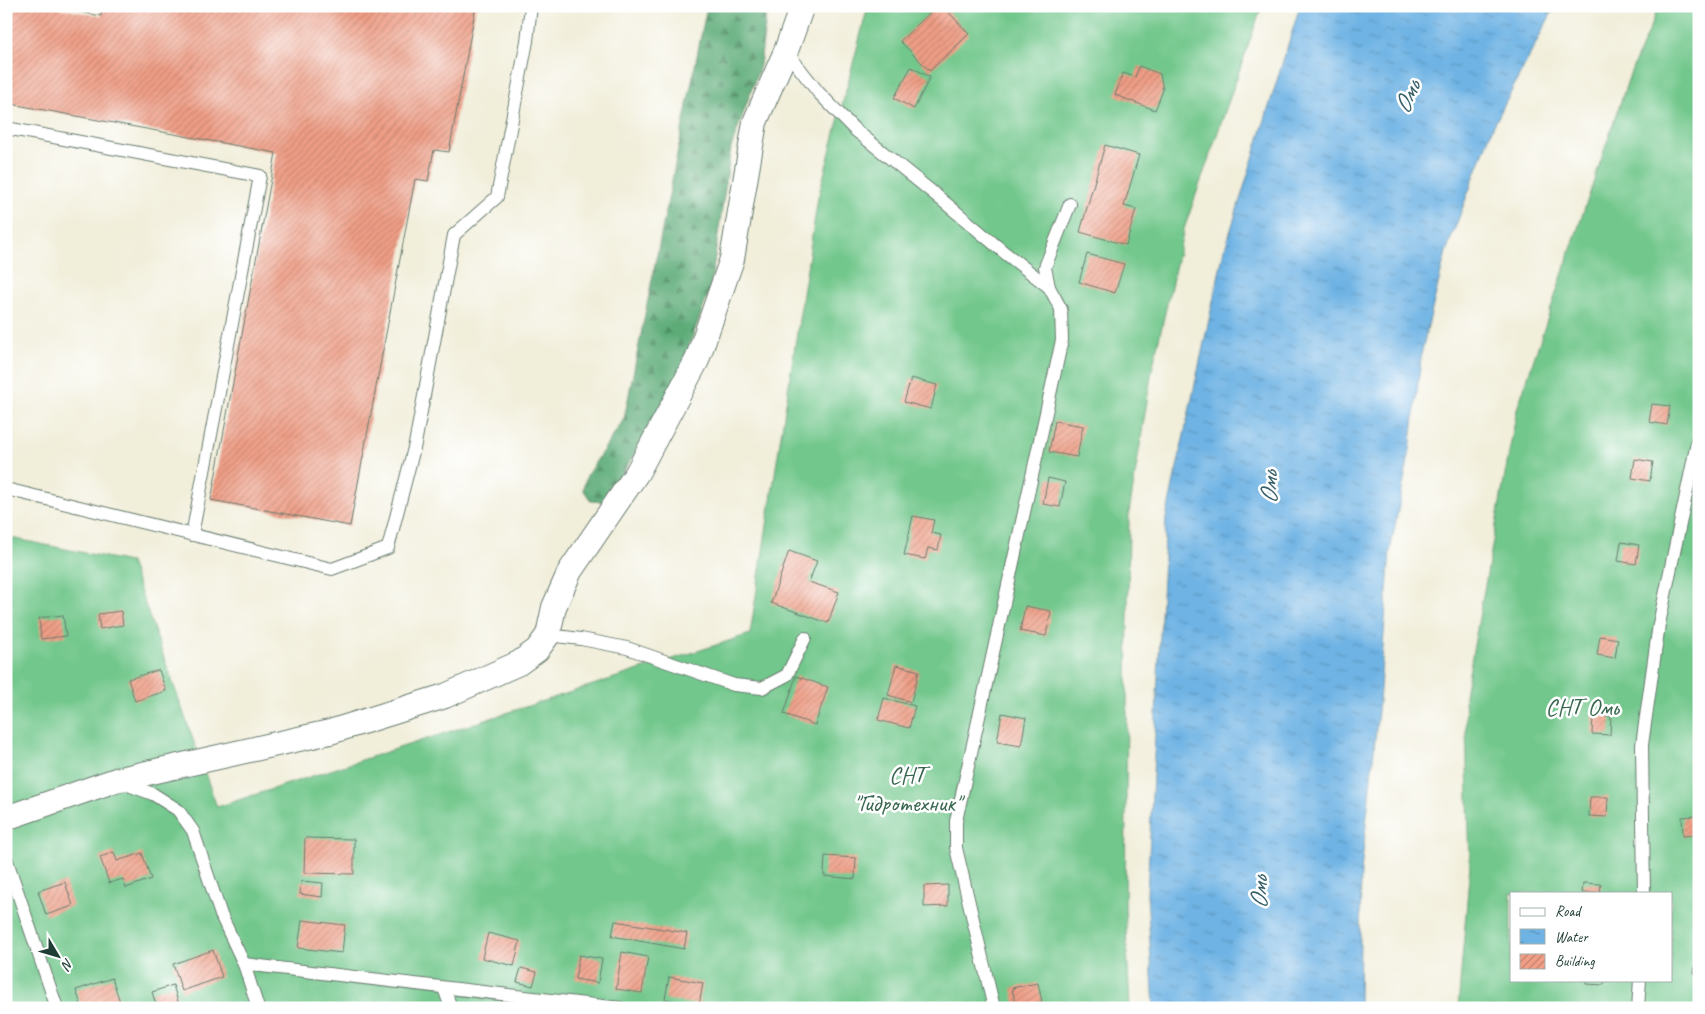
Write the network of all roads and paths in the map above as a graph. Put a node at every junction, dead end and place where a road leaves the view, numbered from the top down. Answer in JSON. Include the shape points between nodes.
{"nodes":[{"id":1,"x":530,"y":6,"type":"edge"},
{"id":2,"x":802,"y":6,"type":"edge"},
{"id":3,"x":786,"y":51,"type":"junction"},
{"id":4,"x":6,"y":128,"type":"edge"},
{"id":5,"x":1070,"y":204,"type":"dead end"},
{"id":6,"x":1050,"y":287,"type":"junction"},
{"id":7,"x":1699,"y":433,"type":"edge"},
{"id":8,"x":6,"y":489,"type":"edge"},
{"id":9,"x":192,"y":535,"type":"junction"},
{"id":10,"x":548,"y":635,"type":"junction"},
{"id":11,"x":805,"y":638,"type":"dead end"},
{"id":12,"x":116,"y":780,"type":"junction"},
{"id":13,"x":6,"y":818,"type":"edge"},
{"id":14,"x":6,"y":858,"type":"edge"},
{"id":15,"x":1644,"y":892,"type":"edge"},
{"id":16,"x":244,"y":964,"type":"junction"},
{"id":17,"x":1640,"y":982,"type":"edge"},
{"id":18,"x":444,"y":988,"type":"junction"},
{"id":19,"x":57,"y":1008,"type":"edge"},
{"id":20,"x":258,"y":1008,"type":"edge"},
{"id":21,"x":451,"y":1008,"type":"edge"},
{"id":22,"x":620,"y":1008,"type":"edge"},
{"id":23,"x":994,"y":1008,"type":"edge"},
{"id":24,"x":1638,"y":1008,"type":"edge"}],
"edges":[{"from":1,"to":9,"type":"lane","via":[[527,41],[497,197],[454,235],[416,444],[388,548],[332,569]]},
{"from":2,"to":3,"type":"street"},
{"from":3,"to":6,"type":"lane","via":[[818,92],[854,129]]},
{"from":3,"to":10,"type":"street","via":[[755,122],[732,259],[697,360],[637,473],[570,571],[554,607]]},
{"from":4,"to":9,"type":"lane","via":[[260,176]]},
{"from":5,"to":6,"type":"lane","via":[[1045,267]]},
{"from":6,"to":23,"type":"lane","via":[[1061,309],[1062,340],[956,821],[956,848]]},
{"from":7,"to":15,"type":"lane","via":[[1659,624],[1642,745]]},
{"from":8,"to":9,"type":"lane"},
{"from":10,"to":11,"type":"lane","via":[[627,648],[734,685],[762,688],[786,675]]},
{"from":10,"to":12,"type":"street","via":[[537,650],[518,663],[445,696],[330,732]]},
{"from":12,"to":13,"type":"street"},
{"from":12,"to":16,"type":"lane","via":[[153,794],[178,810],[193,831],[221,915]]},
{"from":14,"to":19,"type":"lane"},
{"from":16,"to":18,"type":"lane"},
{"from":16,"to":20,"type":"lane"},
{"from":17,"to":24,"type":"lane"},
{"from":18,"to":21,"type":"lane"},
{"from":18,"to":22,"type":"lane"}]}
